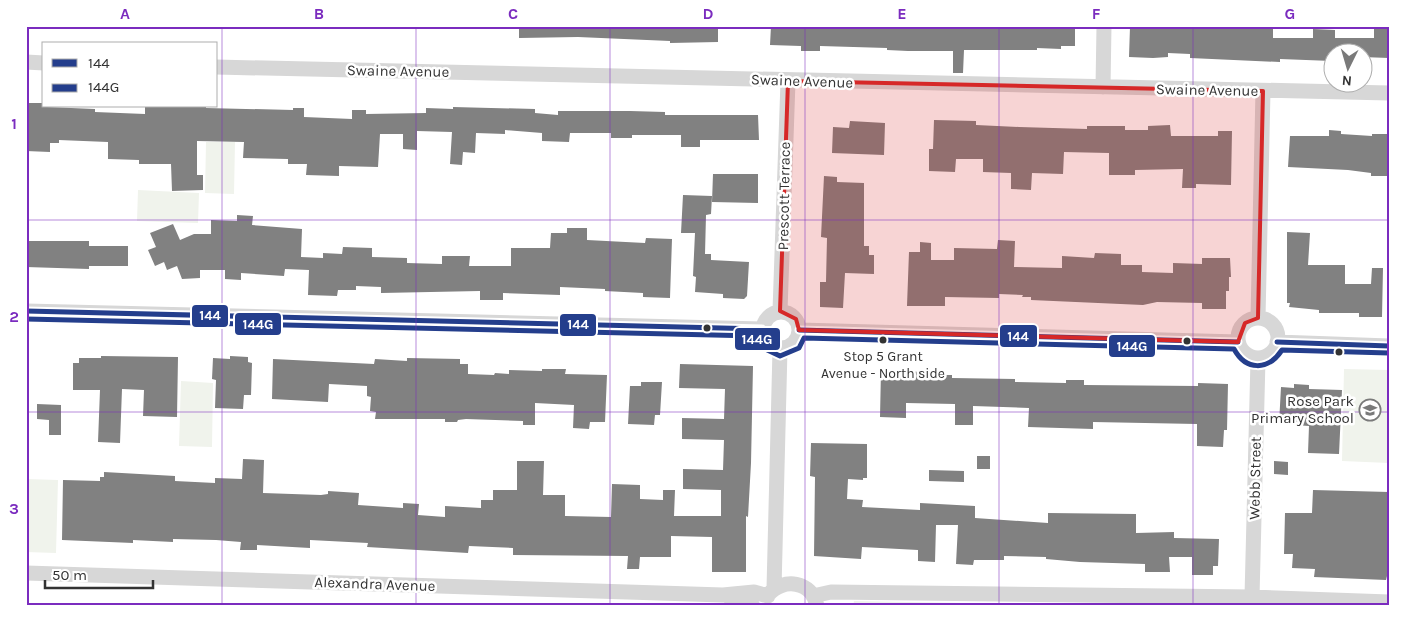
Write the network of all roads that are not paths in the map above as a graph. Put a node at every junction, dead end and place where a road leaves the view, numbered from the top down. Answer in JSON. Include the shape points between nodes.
{"nodes":[{"id":1,"x":1104,"y":26,"type":"edge"},
{"id":2,"x":26,"y":62,"type":"edge"},
{"id":3,"x":42,"y":63,"type":"edge"},
{"id":4,"x":218,"y":66,"type":"edge"},
{"id":5,"x":788,"y":81,"type":"junction"},
{"id":6,"x":1103,"y":87,"type":"junction"},
{"id":7,"x":1263,"y":91,"type":"junction"},
{"id":8,"x":1389,"y":93,"type":"edge"},
{"id":9,"x":780,"y":310,"type":"junction"},
{"id":10,"x":26,"y":311,"type":"edge"},
{"id":11,"x":1258,"y":318,"type":"junction"},
{"id":12,"x":762,"y":330,"type":"junction"},
{"id":13,"x":799,"y":330,"type":"junction"},
{"id":14,"x":1238,"y":342,"type":"junction"},
{"id":15,"x":1277,"y":342,"type":"junction"},
{"id":16,"x":1389,"y":346,"type":"edge"},
{"id":17,"x":780,"y":349,"type":"junction"},
{"id":18,"x":1258,"y":358,"type":"junction"},
{"id":19,"x":774,"y":547,"type":"junction"},
{"id":20,"x":26,"y":573,"type":"edge"},
{"id":21,"x":773,"y":594,"type":"edge"},
{"id":22,"x":1252,"y":597,"type":"junction"},
{"id":23,"x":751,"y":599,"type":"edge"},
{"id":24,"x":815,"y":601,"type":"edge"},
{"id":25,"x":1389,"y":602,"type":"edge"}],
"edges":[{"from":1,"to":6,"type":"street"},
{"from":2,"to":3,"type":"street"},
{"from":4,"to":5,"type":"street","name":"Swaine Avenue"},
{"from":5,"to":6,"type":"street","name":"Swaine Avenue"},
{"from":5,"to":9,"type":"street","name":"Prescott Terrace"},
{"from":6,"to":7,"type":"street","name":"Swaine Avenue"},
{"from":7,"to":8,"type":"street","name":"Swaine Avenue"},
{"from":7,"to":11,"type":"street"},
{"from":9,"to":12,"type":"street","via":[[766,318]]},
{"from":9,"to":13,"type":"street","via":[[796,319]]},
{"from":10,"to":12,"type":"street"},
{"from":11,"to":14,"type":"street","via":[[1240,328]]},
{"from":11,"to":15,"type":"street","via":[[1271,323],[1276,329]]},
{"from":12,"to":17,"type":"street","via":[[766,342]]},
{"from":13,"to":14,"type":"street"},
{"from":13,"to":17,"type":"street","via":[[794,342]]},
{"from":14,"to":18,"type":"street","via":[[1245,354]]},
{"from":15,"to":16,"type":"street"},
{"from":15,"to":18,"type":"street","via":[[1270,354]]},
{"from":17,"to":19,"type":"street"},
{"from":18,"to":22,"type":"street","name":"Webb Street"},
{"from":19,"to":21,"type":"street"},
{"from":19,"to":23,"type":"street"},
{"from":20,"to":23,"type":"street","name":"Alexandra Avenue","via":[[723,595],[748,602]]},
{"from":21,"to":23,"type":"street","name":"Alexandra Avenue"},
{"from":21,"to":24,"type":"street","name":"Alexandra Avenue","via":[[801,585]]},
{"from":22,"to":24,"type":"street","via":[[831,592]]},
{"from":22,"to":25,"type":"street"}]}
